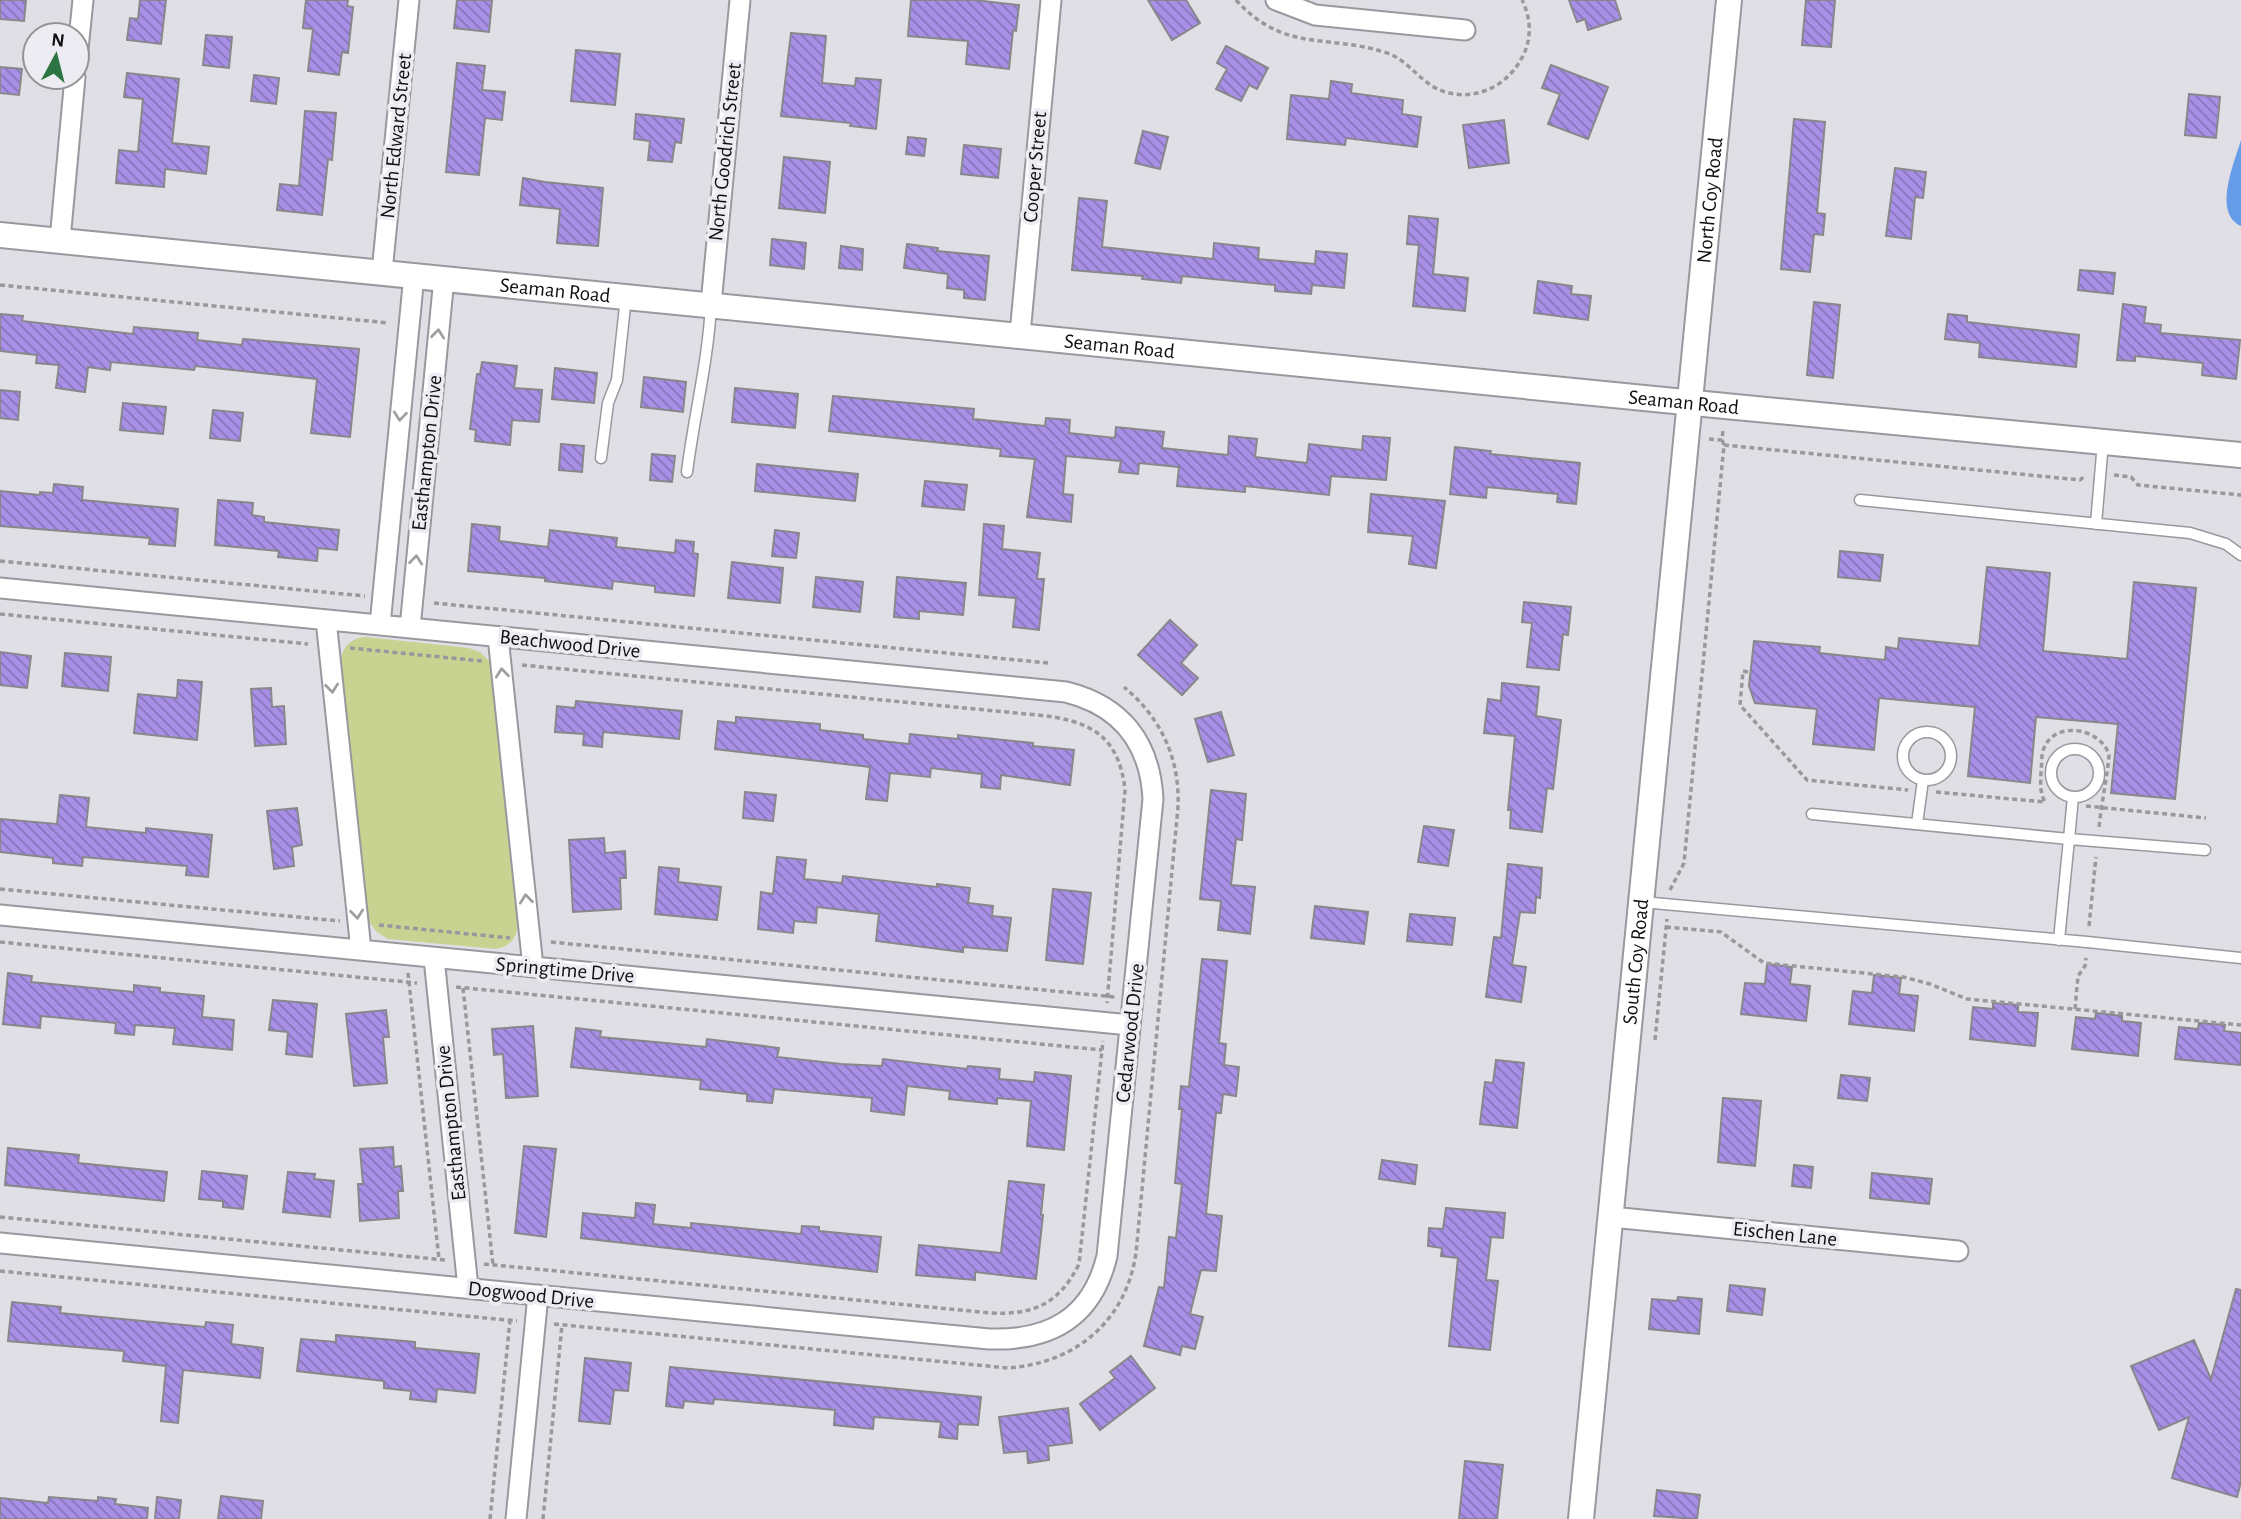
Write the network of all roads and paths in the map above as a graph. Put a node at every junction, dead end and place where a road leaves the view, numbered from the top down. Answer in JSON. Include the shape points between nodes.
{"nodes":[{"id":1,"x":83,"y":0,"type":"edge"},
{"id":2,"x":409,"y":0,"type":"edge"},
{"id":3,"x":740,"y":0,"type":"edge"},
{"id":4,"x":1051,"y":0,"type":"edge"},
{"id":5,"x":1236,"y":0,"type":"edge"},
{"id":6,"x":1276,"y":0,"type":"edge"},
{"id":7,"x":1522,"y":0,"type":"edge"},
{"id":8,"x":1729,"y":0,"type":"edge"},
{"id":9,"x":81,"y":21,"type":"edge"},
{"id":10,"x":1465,"y":30,"type":"dead end"},
{"id":11,"x":74,"y":91,"type":"edge"},
{"id":12,"x":0,"y":234,"type":"edge"},
{"id":13,"x":60,"y":240,"type":"junction"},
{"id":14,"x":382,"y":272,"type":"junction"},
{"id":15,"x":414,"y":275,"type":"junction"},
{"id":16,"x":444,"y":278,"type":"junction"},
{"id":17,"x":0,"y":285,"type":"edge"},
{"id":18,"x":626,"y":296,"type":"junction"},
{"id":19,"x":710,"y":304,"type":"junction"},
{"id":20,"x":387,"y":323,"type":"dead end"},
{"id":21,"x":1020,"y":334,"type":"junction"},
{"id":22,"x":1689,"y":402,"type":"junction"},
{"id":23,"x":1725,"y":406,"type":"junction"},
{"id":24,"x":1686,"y":437,"type":"junction"},
{"id":25,"x":2103,"y":442,"type":"junction"},
{"id":26,"x":1723,"y":443,"type":"junction"},
{"id":27,"x":2241,"y":455,"type":"edge"},
{"id":28,"x":601,"y":458,"type":"dead end"},
{"id":29,"x":687,"y":472,"type":"dead end"},
{"id":30,"x":2100,"y":474,"type":"junction"},
{"id":31,"x":2241,"y":495,"type":"edge"},
{"id":32,"x":1860,"y":500,"type":"dead end"},
{"id":33,"x":2096,"y":524,"type":"junction"},
{"id":34,"x":2241,"y":555,"type":"edge"},
{"id":35,"x":0,"y":561,"type":"edge"},
{"id":36,"x":0,"y":588,"type":"edge"},
{"id":37,"x":367,"y":596,"type":"dead end"},
{"id":38,"x":427,"y":602,"type":"dead end"},
{"id":39,"x":0,"y":614,"type":"edge"},
{"id":40,"x":326,"y":620,"type":"junction"},
{"id":41,"x":380,"y":625,"type":"junction"},
{"id":42,"x":410,"y":628,"type":"junction"},
{"id":43,"x":498,"y":637,"type":"junction"},
{"id":44,"x":317,"y":645,"type":"dead end"},
{"id":45,"x":344,"y":648,"type":"dead end"},
{"id":46,"x":486,"y":661,"type":"dead end"},
{"id":47,"x":1048,"y":663,"type":"dead end"},
{"id":48,"x":513,"y":664,"type":"dead end"},
{"id":49,"x":1748,"y":672,"type":"dead end"},
{"id":50,"x":1124,"y":687,"type":"dead end"},
{"id":51,"x":1129,"y":729,"type":"joint"},
{"id":52,"x":1923,"y":779,"type":"junction"},
{"id":53,"x":1921,"y":791,"type":"junction"},
{"id":54,"x":2073,"y":797,"type":"junction"},
{"id":55,"x":2101,"y":808,"type":"junction"},
{"id":56,"x":1812,"y":814,"type":"dead end"},
{"id":57,"x":2206,"y":818,"type":"dead end"},
{"id":58,"x":1917,"y":824,"type":"junction"},
{"id":59,"x":2069,"y":839,"type":"junction"},
{"id":60,"x":2097,"y":841,"type":"junction"},
{"id":61,"x":2205,"y":850,"type":"dead end"},
{"id":62,"x":0,"y":889,"type":"edge"},
{"id":63,"x":1641,"y":902,"type":"junction"},
{"id":64,"x":1668,"y":905,"type":"junction"},
{"id":65,"x":0,"y":915,"type":"edge"},
{"id":66,"x":342,"y":922,"type":"dead end"},
{"id":67,"x":367,"y":924,"type":"dead end"},
{"id":68,"x":1666,"y":927,"type":"junction"},
{"id":69,"x":512,"y":938,"type":"dead end"},
{"id":70,"x":2059,"y":940,"type":"junction"},
{"id":71,"x":540,"y":941,"type":"dead end"},
{"id":72,"x":0,"y":942,"type":"edge"},
{"id":73,"x":2087,"y":942,"type":"junction"},
{"id":74,"x":361,"y":950,"type":"junction"},
{"id":75,"x":434,"y":958,"type":"junction"},
{"id":76,"x":2241,"y":958,"type":"edge"},
{"id":77,"x":533,"y":967,"type":"junction"},
{"id":78,"x":408,"y":971,"type":"dead end"},
{"id":79,"x":462,"y":979,"type":"dead end"},
{"id":80,"x":409,"y":982,"type":"junction"},
{"id":81,"x":419,"y":983,"type":"dead end"},
{"id":82,"x":453,"y":986,"type":"dead end"},
{"id":83,"x":463,"y":988,"type":"junction"},
{"id":84,"x":1107,"y":996,"type":"junction"},
{"id":85,"x":1117,"y":997,"type":"dead end"},
{"id":86,"x":1106,"y":1009,"type":"dead end"},
{"id":87,"x":2075,"y":1010,"type":"junction"},
{"id":88,"x":1130,"y":1025,"type":"junction"},
{"id":89,"x":2241,"y":1025,"type":"edge"},
{"id":90,"x":1103,"y":1039,"type":"dead end"},
{"id":91,"x":1655,"y":1040,"type":"dead end"},
{"id":92,"x":1102,"y":1050,"type":"junction"},
{"id":93,"x":0,"y":1217,"type":"edge"},
{"id":94,"x":1611,"y":1217,"type":"junction"},
{"id":95,"x":0,"y":1243,"type":"edge"},
{"id":96,"x":1958,"y":1251,"type":"dead end"},
{"id":97,"x":439,"y":1259,"type":"junction"},
{"id":98,"x":445,"y":1260,"type":"dead end"},
{"id":99,"x":481,"y":1264,"type":"dead end"},
{"id":100,"x":493,"y":1265,"type":"junction"},
{"id":101,"x":0,"y":1270,"type":"edge"},
{"id":102,"x":468,"y":1288,"type":"junction"},
{"id":103,"x":538,"y":1295,"type":"junction"},
{"id":104,"x":510,"y":1320,"type":"junction"},
{"id":105,"x":523,"y":1321,"type":"dead end"},
{"id":106,"x":549,"y":1324,"type":"dead end"},
{"id":107,"x":562,"y":1325,"type":"junction"},
{"id":108,"x":1061,"y":1326,"type":"joint"},
{"id":109,"x":490,"y":1519,"type":"edge"},
{"id":110,"x":516,"y":1519,"type":"edge"},
{"id":111,"x":543,"y":1519,"type":"edge"},
{"id":112,"x":1581,"y":1519,"type":"edge"}],
"edges":[{"from":1,"to":9,"type":"street"},
{"from":2,"to":14,"type":"street","name":"North Edward Street"},
{"from":3,"to":19,"type":"street","name":"North Goodrich Street"},
{"from":4,"to":21,"type":"street","name":"Cooper Street"},
{"from":5,"to":7,"type":"path","via":[[1262,23],[1286,34],[1390,54],[1432,86],[1466,94],[1493,89],[1515,71],[1524,56],[1530,33]]},
{"from":6,"to":10,"type":"street","via":[[1315,15]]},
{"from":8,"to":22,"type":"street","name":"North Coy Road"},
{"from":11,"to":13,"type":"street"},
{"from":12,"to":13,"type":"street","name":"Seaman Road"},
{"from":13,"to":14,"type":"street","name":"Seaman Road"},
{"from":14,"to":15,"type":"street","name":"Seaman Road"},
{"from":15,"to":16,"type":"street","name":"Seaman Road"},
{"from":15,"to":41,"type":"street","name":"Easthampton Drive","one_way":true},
{"from":16,"to":18,"type":"street","name":"Seaman Road"},
{"from":42,"to":16,"type":"street","name":"Easthampton Drive","one_way":true},
{"from":17,"to":20,"type":"path"},
{"from":18,"to":19,"type":"street","name":"Seaman Road"},
{"from":18,"to":28,"type":"lane","via":[[617,380],[608,404]]},
{"from":19,"to":21,"type":"street","name":"Seaman Road"},
{"from":19,"to":29,"type":"lane"},
{"from":21,"to":22,"type":"street","name":"Seaman Road"},
{"from":22,"to":23,"type":"street","name":"Seaman Road"},
{"from":22,"to":24,"type":"street","name":"South Coy Road"},
{"from":23,"to":25,"type":"street","name":"Seaman Road"},
{"from":23,"to":26,"type":"path"},
{"from":24,"to":26,"type":"path"},
{"from":24,"to":63,"type":"street","name":"South Coy Road"},
{"from":25,"to":27,"type":"street","name":"Seaman Road"},
{"from":25,"to":30,"type":"lane"},
{"from":26,"to":30,"type":"path","via":[[2080,480],[2088,472]]},
{"from":26,"to":64,"type":"path","via":[[1684,863],[1670,886]]},
{"from":30,"to":31,"type":"path","via":[[2131,477],[2138,485]]},
{"from":30,"to":33,"type":"lane"},
{"from":32,"to":33,"type":"lane"},
{"from":33,"to":34,"type":"lane","via":[[2190,533],[2226,544]]},
{"from":35,"to":37,"type":"path"},
{"from":36,"to":40,"type":"street","name":"Beachwood Drive"},
{"from":38,"to":47,"type":"path"},
{"from":39,"to":44,"type":"path"},
{"from":40,"to":41,"type":"street","name":"Beachwood Drive"},
{"from":40,"to":74,"type":"street","one_way":true},
{"from":41,"to":42,"type":"street","name":"Beachwood Drive"},
{"from":42,"to":43,"type":"street","name":"Beachwood Drive"},
{"from":43,"to":51,"type":"street","name":"Beachwood Drive","via":[[1066,692],[1100,704]]},
{"from":77,"to":43,"type":"street","one_way":true},
{"from":45,"to":46,"type":"path"},
{"from":48,"to":84,"type":"path","via":[[1037,715],[1088,726],[1116,756],[1125,790]]},
{"from":49,"to":53,"type":"path","via":[[1743,671],[1740,705],[1807,780]]},
{"from":50,"to":107,"type":"path","via":[[1145,706],[1166,739],[1177,779],[1178,807],[1136,1253],[1127,1289],[1105,1323],[1062,1355],[1008,1368]]},
{"from":51,"to":88,"type":"street","name":"Cedarwood Drive","via":[[1145,755],[1153,800]]},
{"from":52,"to":52,"type":"lane","via":[[1943,774],[1951,761],[1944,739],[1930,732],[1915,734],[1903,754],[1907,770]]},
{"from":52,"to":53,"type":"lane"},
{"from":53,"to":55,"type":"path","via":[[2045,802],[2040,790],[2044,748],[2055,736],[2079,731],[2095,735],[2108,751]]},
{"from":53,"to":58,"type":"lane"},
{"from":54,"to":54,"type":"lane","via":[[2092,790],[2099,778],[2096,762],[2079,750],[2063,752],[2051,772],[2056,788]]},
{"from":54,"to":59,"type":"lane"},
{"from":55,"to":57,"type":"path"},
{"from":55,"to":60,"type":"path"},
{"from":56,"to":58,"type":"lane"},
{"from":58,"to":59,"type":"lane"},
{"from":59,"to":60,"type":"lane"},
{"from":59,"to":70,"type":"lane"},
{"from":60,"to":61,"type":"lane"},
{"from":60,"to":73,"type":"path"},
{"from":62,"to":66,"type":"path"},
{"from":63,"to":64,"type":"lane"},
{"from":63,"to":94,"type":"street","name":"South Coy Road"},
{"from":64,"to":68,"type":"path"},
{"from":64,"to":70,"type":"lane"},
{"from":65,"to":74,"type":"street","name":"Springtime Drive"},
{"from":67,"to":69,"type":"path"},
{"from":68,"to":87,"type":"path","via":[[1721,932],[1764,963],[1903,977],[1967,999]]},
{"from":68,"to":91,"type":"path"},
{"from":70,"to":73,"type":"lane"},
{"from":71,"to":84,"type":"path"},
{"from":72,"to":80,"type":"path"},
{"from":73,"to":76,"type":"lane"},
{"from":73,"to":87,"type":"path"},
{"from":74,"to":75,"type":"street","name":"Springtime Drive"},
{"from":75,"to":77,"type":"street","name":"Springtime Drive"},
{"from":75,"to":102,"type":"street","name":"Easthampton Drive"},
{"from":77,"to":88,"type":"street","name":"Springtime Drive"},
{"from":78,"to":80,"type":"path"},
{"from":79,"to":83,"type":"path"},
{"from":80,"to":81,"type":"path"},
{"from":80,"to":97,"type":"path"},
{"from":82,"to":83,"type":"path"},
{"from":83,"to":92,"type":"path"},
{"from":83,"to":100,"type":"path"},
{"from":84,"to":85,"type":"path"},
{"from":84,"to":86,"type":"path"},
{"from":87,"to":89,"type":"path"},
{"from":88,"to":108,"type":"street","name":"Cedarwood Drive","via":[[1107,1256],[1087,1301]]},
{"from":90,"to":92,"type":"path"},
{"from":92,"to":100,"type":"path","via":[[1079,1264],[1058,1294],[1033,1309],[991,1313]]},
{"from":93,"to":97,"type":"path"},
{"from":94,"to":96,"type":"street","name":"Eischen Lane"},
{"from":94,"to":112,"type":"street","name":"South Coy Road"},
{"from":95,"to":102,"type":"street","name":"Dogwood Drive"},
{"from":97,"to":98,"type":"path"},
{"from":99,"to":100,"type":"path"},
{"from":101,"to":104,"type":"path"},
{"from":102,"to":103,"type":"street","name":"Dogwood Drive"},
{"from":103,"to":108,"type":"street","name":"Dogwood Drive","via":[[989,1339],[1024,1339]]},
{"from":103,"to":110,"type":"street"},
{"from":104,"to":105,"type":"path"},
{"from":104,"to":109,"type":"path"},
{"from":106,"to":107,"type":"path"},
{"from":107,"to":111,"type":"path"}]}
